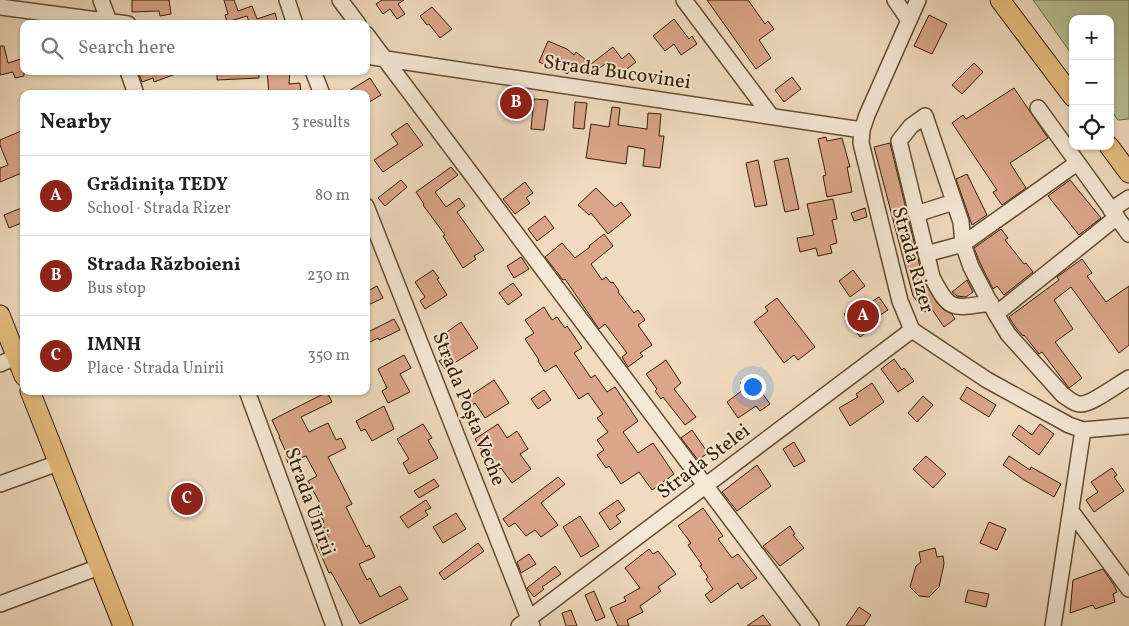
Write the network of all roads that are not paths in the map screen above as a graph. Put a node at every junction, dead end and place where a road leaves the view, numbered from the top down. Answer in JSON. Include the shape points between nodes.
{"nodes":[{"id":1,"x":101,"y":0,"type":"edge"},
{"id":2,"x":287,"y":0,"type":"edge"},
{"id":3,"x":340,"y":0,"type":"edge"},
{"id":4,"x":684,"y":0,"type":"edge"},
{"id":5,"x":895,"y":0,"type":"edge"},
{"id":6,"x":918,"y":0,"type":"edge"},
{"id":7,"x":1000,"y":0,"type":"edge"},
{"id":8,"x":0,"y":7,"type":"edge"},
{"id":9,"x":908,"y":19,"type":"junction"},
{"id":10,"x":94,"y":20,"type":"edge"},
{"id":11,"x":108,"y":20,"type":"edge"},
{"id":12,"x":294,"y":20,"type":"edge"},
{"id":13,"x":355,"y":20,"type":"edge"},
{"id":14,"x":370,"y":39,"type":"edge"},
{"id":15,"x":370,"y":56,"type":"edge"},
{"id":16,"x":385,"y":58,"type":"junction"},
{"id":17,"x":129,"y":75,"type":"edge"},
{"id":18,"x":315,"y":75,"type":"edge"},
{"id":19,"x":135,"y":90,"type":"edge"},
{"id":20,"x":320,"y":90,"type":"edge"},
{"id":21,"x":1069,"y":92,"type":"edge"},
{"id":22,"x":1038,"y":108,"type":"dead end"},
{"id":23,"x":771,"y":116,"type":"junction"},
{"id":24,"x":862,"y":130,"type":"junction"},
{"id":25,"x":1112,"y":150,"type":"edge"},
{"id":26,"x":1077,"y":163,"type":"junction"},
{"id":27,"x":1129,"y":173,"type":"edge"},
{"id":28,"x":1129,"y":198,"type":"edge"},
{"id":29,"x":954,"y":202,"type":"junction"},
{"id":30,"x":916,"y":214,"type":"junction"},
{"id":31,"x":1114,"y":214,"type":"junction"},
{"id":32,"x":370,"y":216,"type":"edge"},
{"id":33,"x":1129,"y":234,"type":"edge"},
{"id":34,"x":963,"y":244,"type":"junction"},
{"id":35,"x":926,"y":254,"type":"junction"},
{"id":36,"x":993,"y":309,"type":"junction"},
{"id":37,"x":0,"y":315,"type":"edge"},
{"id":38,"x":912,"y":330,"type":"junction"},
{"id":39,"x":8,"y":361,"type":"edge"},
{"id":40,"x":20,"y":372,"type":"edge"},
{"id":41,"x":1129,"y":378,"type":"edge"},
{"id":42,"x":32,"y":395,"type":"edge"},
{"id":43,"x":248,"y":395,"type":"edge"},
{"id":44,"x":1129,"y":426,"type":"edge"},
{"id":45,"x":1083,"y":430,"type":"junction"},
{"id":46,"x":58,"y":463,"type":"junction"},
{"id":47,"x":0,"y":484,"type":"edge"},
{"id":48,"x":705,"y":486,"type":"junction"},
{"id":49,"x":1071,"y":511,"type":"junction"},
{"id":50,"x":99,"y":566,"type":"junction"},
{"id":51,"x":1129,"y":589,"type":"edge"},
{"id":52,"x":0,"y":604,"type":"edge"},
{"id":53,"x":526,"y":623,"type":"edge"},
{"id":54,"x":122,"y":626,"type":"edge"},
{"id":55,"x":334,"y":626,"type":"edge"},
{"id":56,"x":811,"y":626,"type":"edge"},
{"id":57,"x":1053,"y":626,"type":"edge"}],
"edges":[{"from":1,"to":11,"type":"street"},
{"from":2,"to":12,"type":"street"},
{"from":3,"to":13,"type":"street"},
{"from":4,"to":23,"type":"street"},
{"from":5,"to":9,"type":"street"},
{"from":6,"to":9,"type":"street","name":"Strada Rizer"},
{"from":7,"to":21,"type":"main road"},
{"from":8,"to":10,"type":"street"},
{"from":9,"to":24,"type":"street","name":"Strada Rizer"},
{"from":14,"to":16,"type":"street"},
{"from":15,"to":16,"type":"street","name":"Strada Bucovinei"},
{"from":16,"to":23,"type":"street","name":"Strada Bucovinei"},
{"from":16,"to":48,"type":"street"},
{"from":17,"to":19,"type":"street"},
{"from":18,"to":20,"type":"street"},
{"from":22,"to":26,"type":"street"},
{"from":23,"to":24,"type":"street","name":"Strada Bucovinei"},
{"from":24,"to":38,"type":"street","name":"Strada Rizer","via":[[863,156],[890,263]]},
{"from":25,"to":27,"type":"main road"},
{"from":26,"to":31,"type":"street"},
{"from":26,"to":34,"type":"street"},
{"from":28,"to":31,"type":"street"},
{"from":29,"to":30,"type":"street"},
{"from":29,"to":30,"type":"street","via":[[925,116],[899,141]]},
{"from":29,"to":34,"type":"street","via":[[961,222]]},
{"from":30,"to":35,"type":"street"},
{"from":31,"to":33,"type":"street"},
{"from":31,"to":36,"type":"street"},
{"from":32,"to":53,"type":"street","name":"Strada Poșta Veche"},
{"from":34,"to":35,"type":"street"},
{"from":34,"to":36,"type":"street"},
{"from":35,"to":36,"type":"street","via":[[932,277],[947,303],[957,308]]},
{"from":36,"to":41,"type":"street","via":[[1008,334],[1040,371],[1074,402],[1087,403]]},
{"from":37,"to":39,"type":"main road"},
{"from":38,"to":45,"type":"street","name":"Strada Rizer","via":[[987,380],[1069,426]]},
{"from":38,"to":48,"type":"street","name":"Strada Stelei"},
{"from":39,"to":40,"type":"main road"},
{"from":42,"to":46,"type":"main road"},
{"from":43,"to":55,"type":"street","name":"Strada Unirii"},
{"from":44,"to":45,"type":"street","name":"Strada Rizer"},
{"from":45,"to":49,"type":"street"},
{"from":46,"to":47,"type":"street"},
{"from":46,"to":50,"type":"main road"},
{"from":48,"to":53,"type":"street","name":"Strada Stelei"},
{"from":48,"to":56,"type":"street"},
{"from":49,"to":51,"type":"street"},
{"from":49,"to":57,"type":"street"},
{"from":50,"to":52,"type":"street"},
{"from":50,"to":54,"type":"main road"}]}
